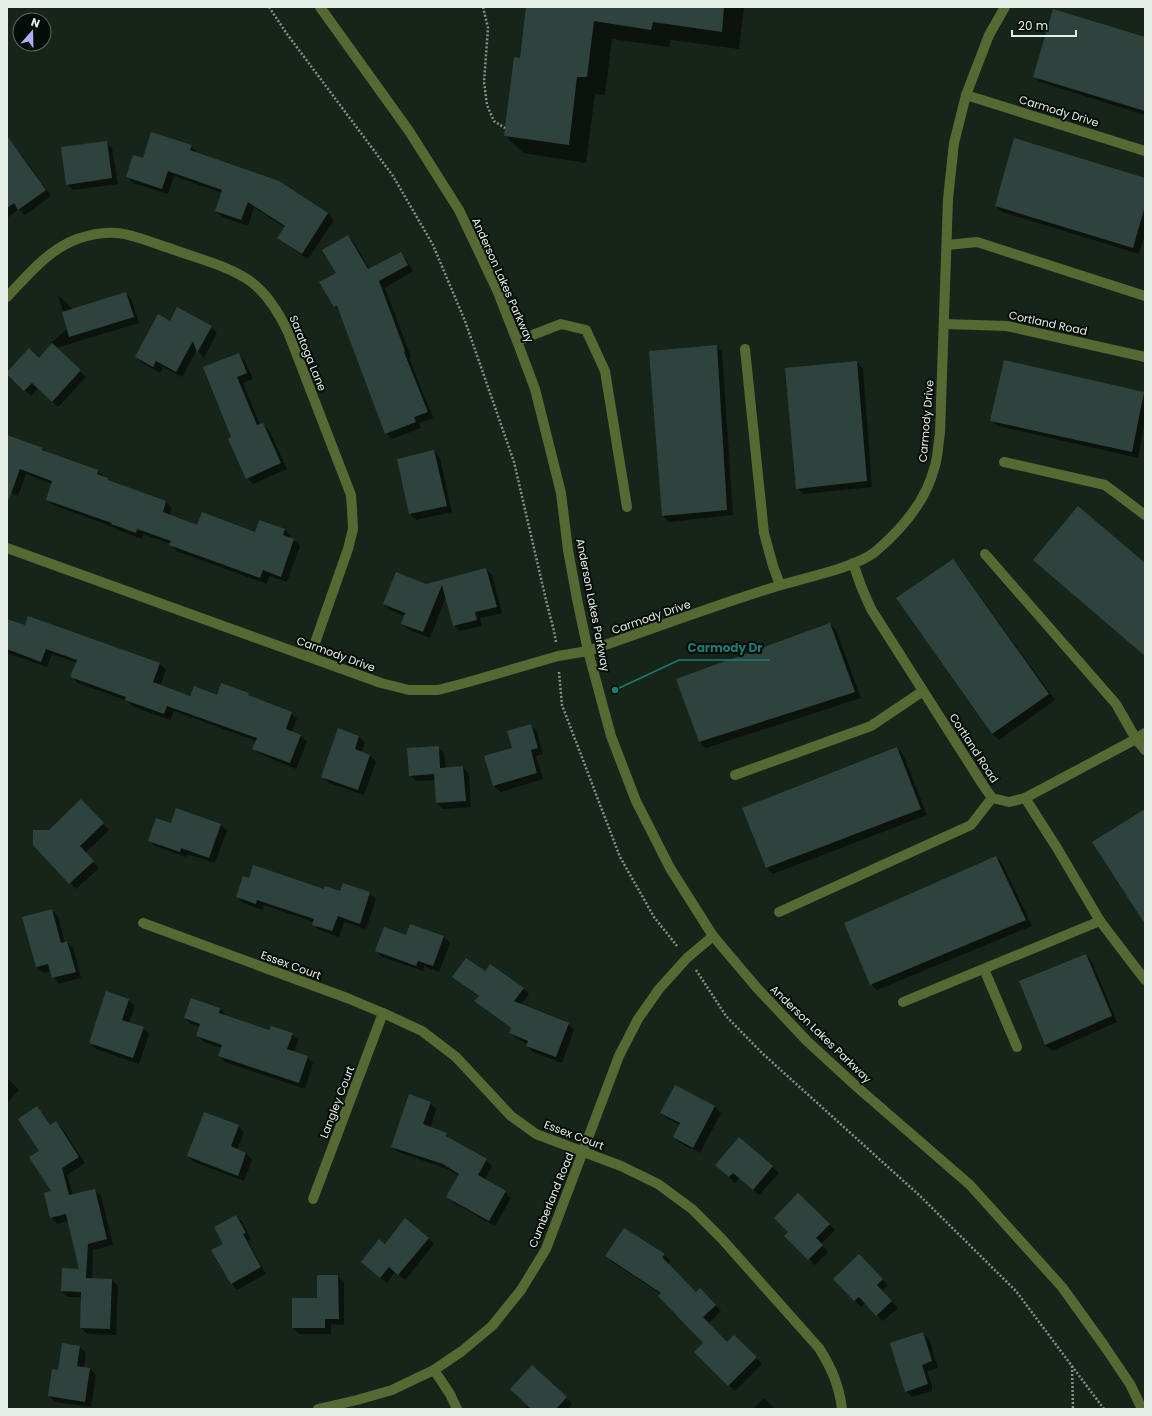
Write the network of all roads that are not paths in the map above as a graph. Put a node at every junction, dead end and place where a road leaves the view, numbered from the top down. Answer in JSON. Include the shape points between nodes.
{"nodes":[{"id":1,"x":320,"y":7,"type":"edge"},
{"id":2,"x":1005,"y":7,"type":"edge"},
{"id":3,"x":966,"y":95,"type":"junction"},
{"id":4,"x":1145,"y":151,"type":"edge"},
{"id":5,"x":947,"y":245,"type":"junction"},
{"id":6,"x":1145,"y":296,"type":"edge"},
{"id":7,"x":7,"y":297,"type":"edge"},
{"id":8,"x":944,"y":324,"type":"junction"},
{"id":9,"x":517,"y":341,"type":"junction"},
{"id":10,"x":745,"y":349,"type":"dead end"},
{"id":11,"x":1145,"y":357,"type":"edge"},
{"id":12,"x":1004,"y":462,"type":"dead end"},
{"id":13,"x":627,"y":507,"type":"dead end"},
{"id":14,"x":1145,"y":515,"type":"edge"},
{"id":15,"x":7,"y":548,"type":"edge"},
{"id":16,"x":985,"y":554,"type":"dead end"},
{"id":17,"x":853,"y":563,"type":"junction"},
{"id":18,"x":780,"y":585,"type":"junction"},
{"id":19,"x":588,"y":651,"type":"junction"},
{"id":20,"x":310,"y":657,"type":"junction"},
{"id":21,"x":923,"y":691,"type":"junction"},
{"id":22,"x":1145,"y":733,"type":"edge"},
{"id":23,"x":1136,"y":739,"type":"junction"},
{"id":24,"x":1145,"y":750,"type":"edge"},
{"id":25,"x":736,"y":775,"type":"dead end"},
{"id":26,"x":992,"y":798,"type":"junction"},
{"id":27,"x":1025,"y":798,"type":"junction"},
{"id":28,"x":780,"y":912,"type":"dead end"},
{"id":29,"x":1100,"y":921,"type":"junction"},
{"id":30,"x":143,"y":923,"type":"dead end"},
{"id":31,"x":713,"y":936,"type":"junction"},
{"id":32,"x":984,"y":969,"type":"junction"},
{"id":33,"x":1145,"y":980,"type":"edge"},
{"id":34,"x":903,"y":1002,"type":"dead end"},
{"id":35,"x":383,"y":1013,"type":"junction"},
{"id":36,"x":1017,"y":1047,"type":"dead end"},
{"id":37,"x":583,"y":1152,"type":"junction"},
{"id":38,"x":313,"y":1199,"type":"dead end"},
{"id":39,"x":434,"y":1370,"type":"junction"},
{"id":40,"x":318,"y":1409,"type":"edge"},
{"id":41,"x":457,"y":1409,"type":"edge"},
{"id":42,"x":842,"y":1409,"type":"edge"},
{"id":43,"x":1142,"y":1409,"type":"edge"}],
"edges":[{"from":1,"to":9,"type":"street","name":"Anderson Lakes Parkway","via":[[409,131],[458,210],[497,290]]},
{"from":2,"to":3,"type":"street","name":"Carmody Drive","via":[[990,35]]},
{"from":3,"to":4,"type":"street","name":"Carmody Drive"},
{"from":3,"to":5,"type":"street","name":"Carmody Drive","via":[[954,143],[948,199]]},
{"from":5,"to":6,"type":"street","via":[[977,242]]},
{"from":5,"to":8,"type":"street","name":"Carmody Drive"},
{"from":7,"to":20,"type":"street","name":"Saratoga Lane","via":[[40,263],[61,246],[98,234],[116,233],[228,269],[250,281],[265,294],[279,313],[288,332],[352,503],[352,529],[348,549]]},
{"from":8,"to":11,"type":"street","name":"Cortland Road","via":[[1007,326]]},
{"from":8,"to":17,"type":"street","name":"Carmody Drive","via":[[940,433],[935,469],[921,501],[900,529],[873,553]]},
{"from":9,"to":13,"type":"street","via":[[561,324],[586,330],[605,371]]},
{"from":9,"to":19,"type":"street","name":"Anderson Lakes Parkway","via":[[535,389],[562,493],[568,550]]},
{"from":10,"to":18,"type":"street","via":[[764,533]]},
{"from":12,"to":14,"type":"street","via":[[1106,485]]},
{"from":15,"to":20,"type":"street","name":"Carmody Drive"},
{"from":16,"to":23,"type":"street","via":[[1116,704]]},
{"from":17,"to":18,"type":"street","name":"Carmody Drive"},
{"from":17,"to":21,"type":"street","name":"Cortland Road","via":[[871,609]]},
{"from":18,"to":19,"type":"street","name":"Carmody Drive"},
{"from":19,"to":20,"type":"street","name":"Carmody Drive","via":[[558,656],[438,690],[409,690],[381,683]]},
{"from":19,"to":31,"type":"street","name":"Anderson Lakes Parkway","via":[[611,736],[636,801],[670,868]]},
{"from":21,"to":25,"type":"street","via":[[871,726]]},
{"from":21,"to":26,"type":"street","name":"Cortland Road"},
{"from":22,"to":23,"type":"street","name":"Cortland Road"},
{"from":23,"to":24,"type":"street"},
{"from":23,"to":27,"type":"street","name":"Cortland Road"},
{"from":26,"to":27,"type":"street","name":"Cortland Road","via":[[1009,802]]},
{"from":26,"to":28,"type":"street","via":[[972,825]]},
{"from":27,"to":29,"type":"street"},
{"from":29,"to":32,"type":"street"},
{"from":29,"to":33,"type":"street"},
{"from":30,"to":35,"type":"street","name":"Essex Court"},
{"from":31,"to":37,"type":"street","name":"Cumberland Road","via":[[687,958],[659,989],[638,1019],[619,1056]]},
{"from":31,"to":43,"type":"street","name":"Anderson Lakes Parkway","via":[[807,1041],[970,1185],[1062,1287],[1130,1384]]},
{"from":32,"to":34,"type":"street"},
{"from":32,"to":36,"type":"street"},
{"from":35,"to":37,"type":"street","name":"Essex Court","via":[[422,1031],[456,1057],[511,1116],[536,1134]]},
{"from":35,"to":38,"type":"street","name":"Langley Court"},
{"from":37,"to":39,"type":"street","name":"Cumberland Road","via":[[546,1249],[521,1290],[492,1326]]},
{"from":37,"to":42,"type":"street","name":"Essex Court","via":[[621,1166],[658,1184],[692,1209],[819,1348],[840,1392]]},
{"from":39,"to":40,"type":"street","name":"Cumberland Road","via":[[392,1390]]},
{"from":39,"to":41,"type":"street"}]}
